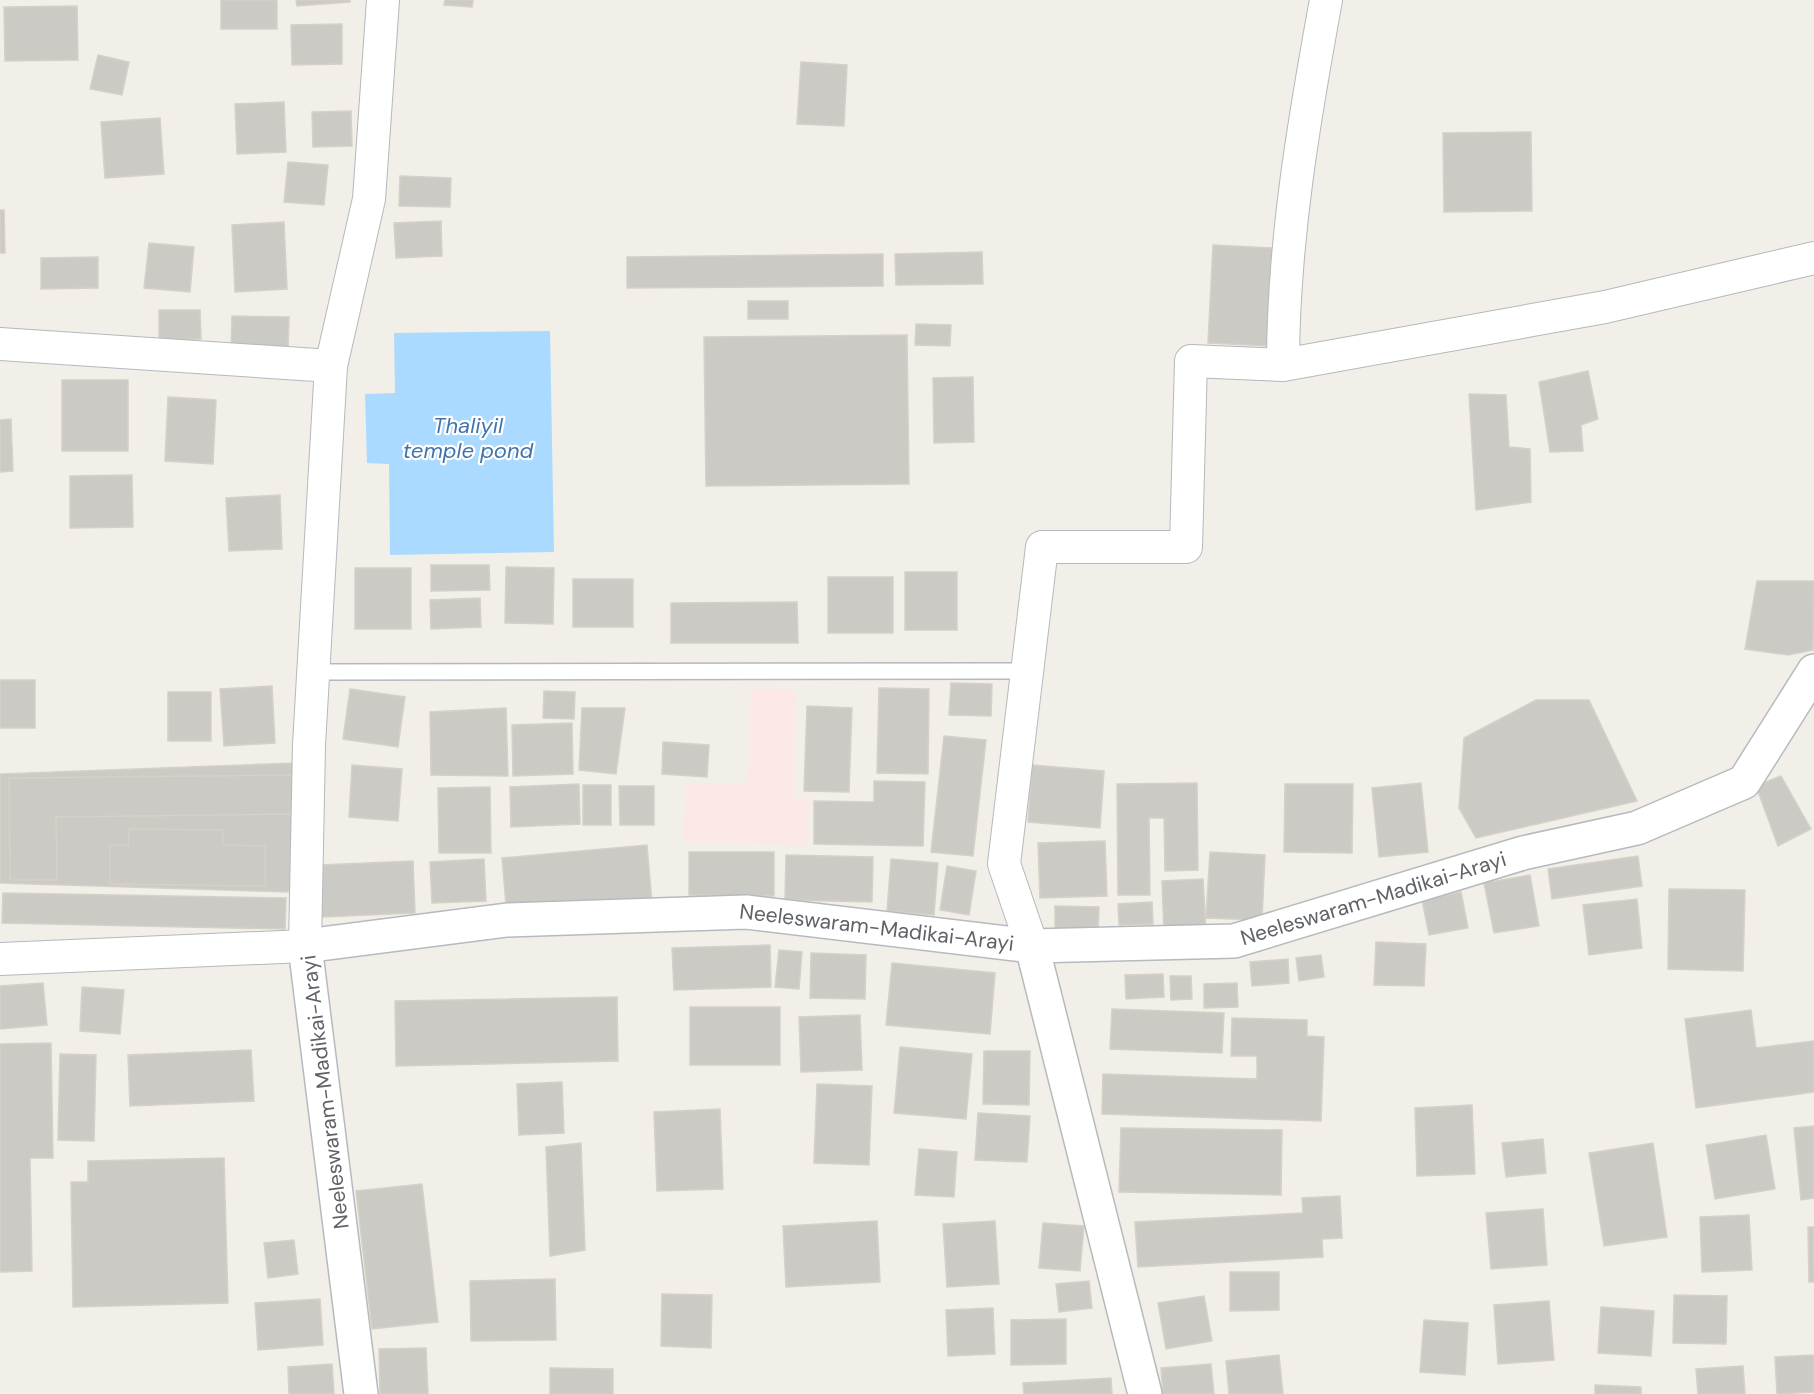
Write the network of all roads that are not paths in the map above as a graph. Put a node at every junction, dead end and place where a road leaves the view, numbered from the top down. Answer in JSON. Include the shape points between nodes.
{"nodes":[{"id":1,"x":383,"y":0,"type":"edge"},
{"id":2,"x":1326,"y":0,"type":"edge"},
{"id":3,"x":1814,"y":258,"type":"edge"},
{"id":4,"x":0,"y":344,"type":"edge"},
{"id":5,"x":1283,"y":365,"type":"junction"},
{"id":6,"x":332,"y":366,"type":"junction"},
{"id":7,"x":1027,"y":671,"type":"junction"},
{"id":8,"x":1814,"y":671,"type":"edge"},
{"id":9,"x":314,"y":672,"type":"junction"},
{"id":10,"x":305,"y":946,"type":"junction"},
{"id":11,"x":1032,"y":946,"type":"junction"},
{"id":12,"x":0,"y":959,"type":"edge"},
{"id":13,"x":361,"y":1394,"type":"edge"},
{"id":14,"x":1145,"y":1394,"type":"edge"}],
"edges":[{"from":1,"to":6,"type":"street","via":[[369,199]]},
{"from":2,"to":5,"type":"street","via":[[1303,124],[1283,312]]},
{"from":3,"to":5,"type":"street","via":[[1605,307]]},
{"from":4,"to":6,"type":"street"},
{"from":5,"to":7,"type":"street","via":[[1191,361],[1186,547],[1041,547]]},
{"from":6,"to":9,"type":"street"},
{"from":7,"to":9,"type":"lane"},
{"from":7,"to":11,"type":"street","via":[[1004,864]]},
{"from":8,"to":11,"type":"main road","name":"Neeleswaram-Madikai-Arayi","via":[[1744,782],[1637,828],[1523,853],[1234,941]]},
{"from":9,"to":10,"type":"street"},
{"from":10,"to":11,"type":"main road","name":"Neeleswaram-Madikai-Arayi","via":[[507,920],[746,912]]},
{"from":10,"to":12,"type":"street"},
{"from":10,"to":13,"type":"main road","name":"Neeleswaram-Madikai-Arayi"},
{"from":11,"to":14,"type":"main road"}]}
